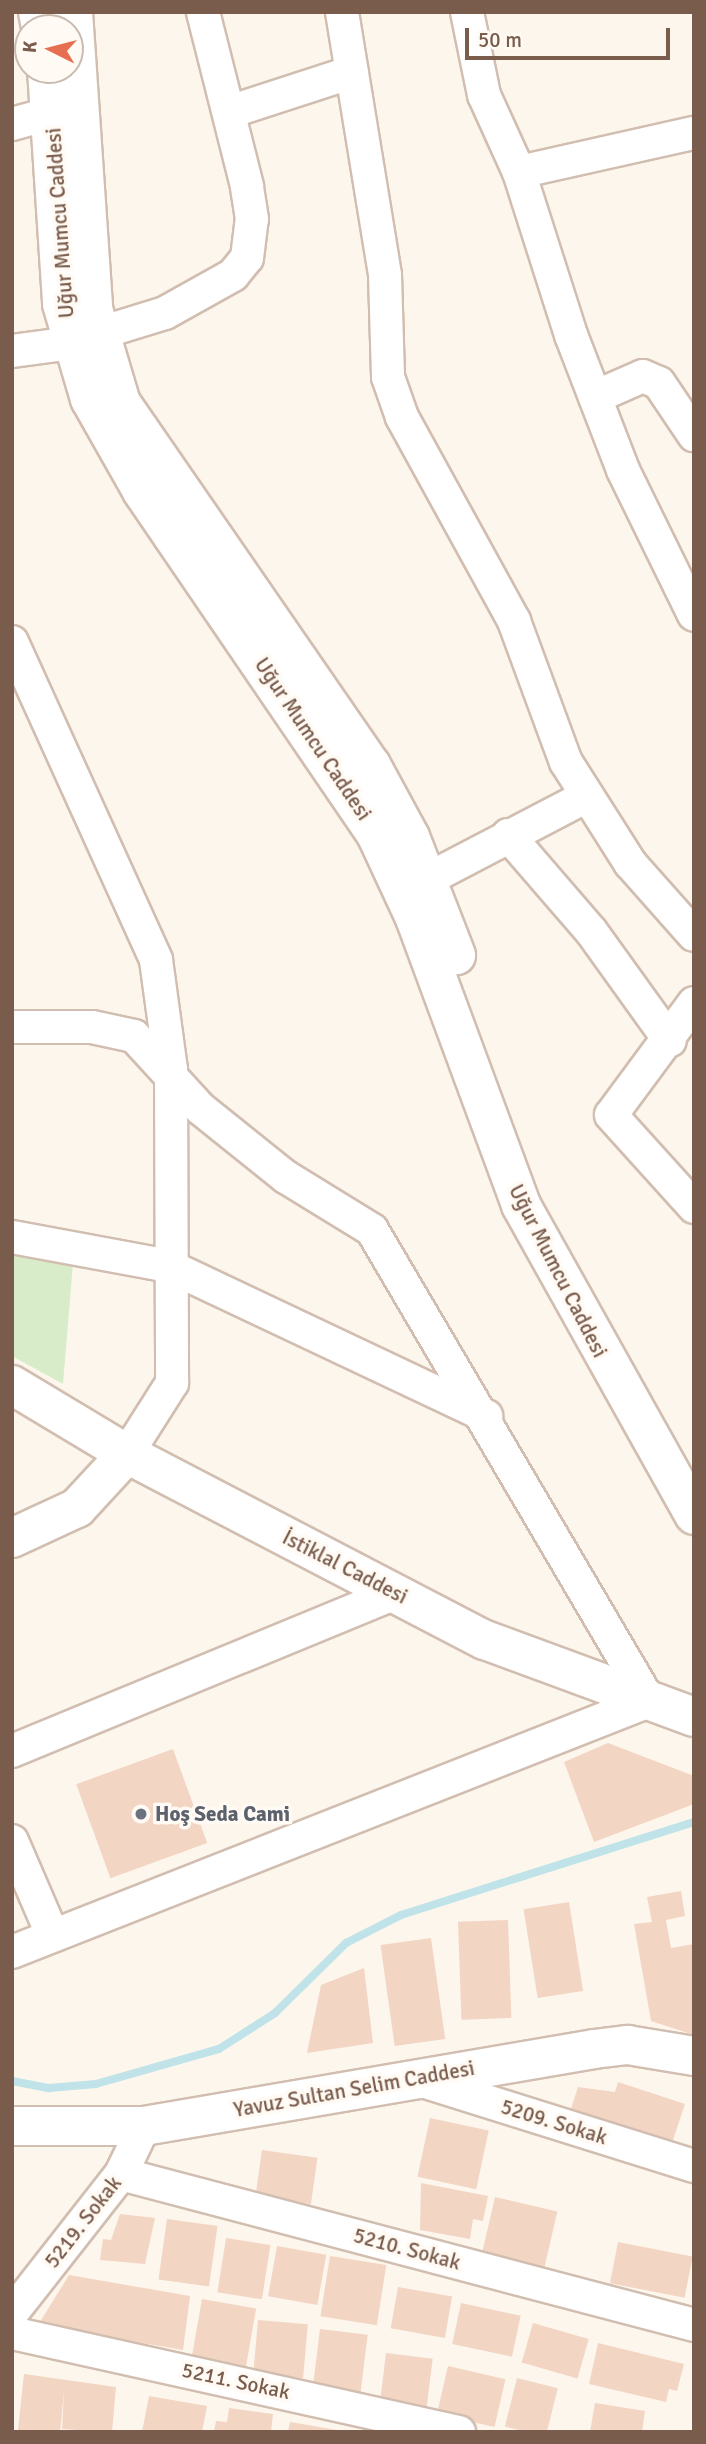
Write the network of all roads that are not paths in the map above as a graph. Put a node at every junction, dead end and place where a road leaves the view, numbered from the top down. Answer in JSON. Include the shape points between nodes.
{"nodes":[{"id":1,"x":74,"y":12,"type":"edge"},
{"id":2,"x":203,"y":12,"type":"edge"},
{"id":3,"x":342,"y":12,"type":"edge"},
{"id":4,"x":467,"y":12,"type":"edge"},
{"id":5,"x":352,"y":72,"type":"junction"},
{"id":6,"x":49,"y":84,"type":"edge"},
{"id":7,"x":229,"y":112,"type":"junction"},
{"id":8,"x":52,"y":113,"type":"junction"},
{"id":9,"x":12,"y":124,"type":"edge"},
{"id":10,"x":694,"y":132,"type":"edge"},
{"id":11,"x":519,"y":173,"type":"junction"},
{"id":12,"x":85,"y":338,"type":"junction"},
{"id":13,"x":12,"y":351,"type":"edge"},
{"id":14,"x":595,"y":397,"type":"junction"},
{"id":15,"x":694,"y":435,"type":"edge"},
{"id":16,"x":694,"y":615,"type":"edge"},
{"id":17,"x":12,"y":642,"type":"edge"},
{"id":18,"x":587,"y":796,"type":"junction"},
{"id":19,"x":508,"y":835,"type":"junction"},
{"id":20,"x":428,"y":879,"type":"junction"},
{"id":21,"x":694,"y":935,"type":"edge"},
{"id":22,"x":694,"y":1003,"type":"edge"},
{"id":23,"x":12,"y":1027,"type":"edge"},
{"id":24,"x":670,"y":1041,"type":"junction"},
{"id":25,"x":171,"y":1069,"type":"junction"},
{"id":26,"x":694,"y":1207,"type":"edge"},
{"id":27,"x":12,"y":1237,"type":"edge"},
{"id":28,"x":169,"y":1266,"type":"junction"},
{"id":29,"x":12,"y":1385,"type":"edge"},
{"id":30,"x":486,"y":1416,"type":"junction"},
{"id":31,"x":127,"y":1454,"type":"junction"},
{"id":32,"x":694,"y":1462,"type":"edge"},
{"id":33,"x":694,"y":1515,"type":"edge"},
{"id":34,"x":12,"y":1538,"type":"edge"},
{"id":35,"x":396,"y":1594,"type":"junction"},
{"id":36,"x":649,"y":1701,"type":"junction"},
{"id":37,"x":694,"y":1717,"type":"edge"},
{"id":38,"x":12,"y":1751,"type":"edge"},
{"id":39,"x":12,"y":1841,"type":"edge"},
{"id":40,"x":53,"y":1936,"type":"junction"},
{"id":41,"x":12,"y":1952,"type":"edge"},
{"id":42,"x":694,"y":2056,"type":"edge"},
{"id":43,"x":414,"y":2078,"type":"junction"},
{"id":44,"x":12,"y":2126,"type":"edge"},
{"id":45,"x":144,"y":2126,"type":"junction"},
{"id":46,"x":694,"y":2166,"type":"edge"},
{"id":47,"x":121,"y":2174,"type":"junction"},
{"id":48,"x":12,"y":2313,"type":"edge"},
{"id":49,"x":694,"y":2325,"type":"edge"},
{"id":50,"x":12,"y":2333,"type":"edge"},
{"id":51,"x":460,"y":2432,"type":"edge"}],
"edges":[{"from":1,"to":12,"type":"main road","name":"Uğur Mumcu Caddesi","via":[[93,309]]},
{"from":2,"to":7,"type":"street"},
{"from":3,"to":5,"type":"street"},
{"from":4,"to":11,"type":"street","via":[[484,95]]},
{"from":5,"to":7,"type":"street"},
{"from":5,"to":18,"type":"street","via":[[385,275],[388,377],[435,483],[514,621],[566,762]]},
{"from":6,"to":8,"type":"main road","name":"Uğur Mumcu Caddesi"},
{"from":7,"to":12,"type":"street","via":[[252,219],[247,258],[233,275],[165,313]]},
{"from":8,"to":9,"type":"street"},
{"from":8,"to":12,"type":"main road","name":"Uğur Mumcu Caddesi","via":[[58,254]]},
{"from":10,"to":11,"type":"street"},
{"from":11,"to":14,"type":"street","via":[[536,240]]},
{"from":12,"to":13,"type":"street"},
{"from":12,"to":20,"type":"main road","name":"Uğur Mumcu Caddesi","via":[[140,436],[371,765]]},
{"from":12,"to":33,"type":"main road","name":"Uğur Mumcu Caddesi","via":[[90,399],[142,491],[376,834],[415,918],[521,1205]]},
{"from":14,"to":15,"type":"street","via":[[643,376],[659,383]]},
{"from":14,"to":16,"type":"street"},
{"from":17,"to":25,"type":"street","via":[[156,960]]},
{"from":18,"to":19,"type":"street"},
{"from":18,"to":21,"type":"street","via":[[630,863]]},
{"from":19,"to":20,"type":"street"},
{"from":19,"to":24,"type":"street","via":[[591,931]]},
{"from":20,"to":32,"type":"main road","name":"Uğur Mumcu Caddesi","via":[[545,1197]]},
{"from":22,"to":24,"type":"street"},
{"from":23,"to":25,"type":"street","via":[[92,1027],[134,1036]]},
{"from":24,"to":26,"type":"street","via":[[611,1115]]},
{"from":25,"to":28,"type":"street"},
{"from":25,"to":30,"type":"street","via":[[201,1109],[286,1177],[372,1230]]},
{"from":27,"to":28,"type":"street"},
{"from":28,"to":30,"type":"street"},
{"from":28,"to":31,"type":"street","via":[[172,1383]]},
{"from":29,"to":31,"type":"main road","name":"İstiklal Caddesi"},
{"from":30,"to":36,"type":"street"},
{"from":31,"to":34,"type":"main road","via":[[76,1508]]},
{"from":31,"to":35,"type":"main road","name":"İstiklal Caddesi"},
{"from":35,"to":36,"type":"main road","name":"İstiklal Caddesi","via":[[485,1640]]},
{"from":35,"to":38,"type":"street"},
{"from":36,"to":37,"type":"main road","name":"İstiklal Caddesi"},
{"from":36,"to":40,"type":"street"},
{"from":39,"to":40,"type":"street"},
{"from":40,"to":41,"type":"street"},
{"from":42,"to":43,"type":"main road","name":"Yavuz Sultan Selim Caddesi","via":[[628,2045]]},
{"from":43,"to":45,"type":"main road","name":"Yavuz Sultan Selim Caddesi"},
{"from":43,"to":46,"type":"street","name":"5209. Sokak"},
{"from":44,"to":45,"type":"main road","name":"Yavuz Sultan Selim Caddesi"},
{"from":45,"to":47,"type":"street","name":"5219. Sokak"},
{"from":47,"to":48,"type":"street","name":"5219. Sokak"},
{"from":47,"to":49,"type":"street","name":"5210. Sokak"},
{"from":50,"to":51,"type":"street","name":"5211. Sokak"}]}
